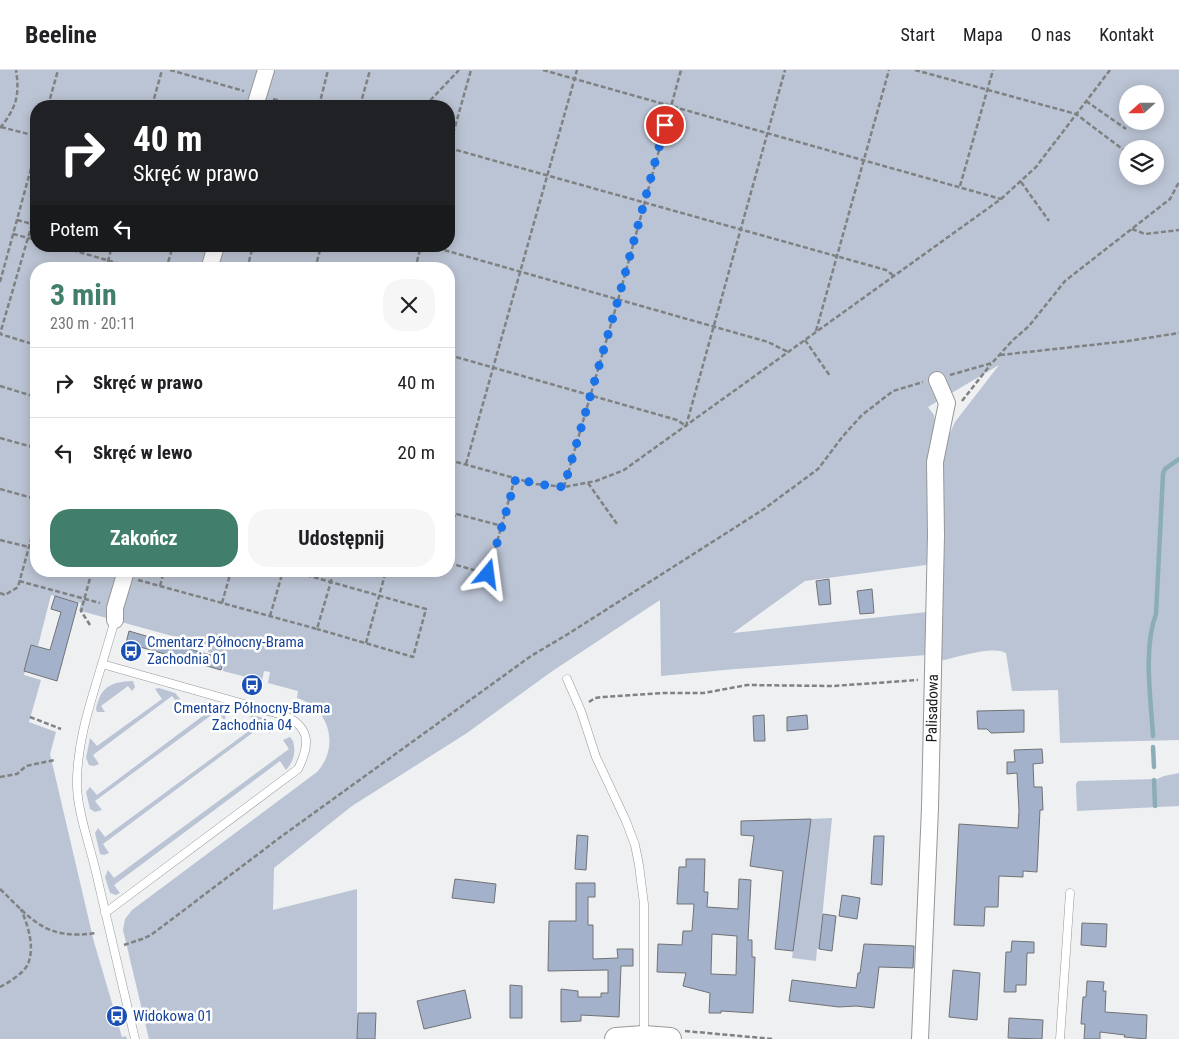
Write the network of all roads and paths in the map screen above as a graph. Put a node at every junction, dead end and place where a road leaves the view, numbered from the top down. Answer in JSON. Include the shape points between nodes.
{"nodes":[{"id":1,"x":16,"y":70,"type":"edge"},
{"id":2,"x":58,"y":70,"type":"edge"},
{"id":3,"x":162,"y":70,"type":"edge"},
{"id":4,"x":170,"y":70,"type":"edge"},
{"id":5,"x":266,"y":70,"type":"edge"},
{"id":6,"x":328,"y":70,"type":"edge"},
{"id":7,"x":370,"y":70,"type":"edge"},
{"id":8,"x":459,"y":70,"type":"edge"},
{"id":9,"x":471,"y":70,"type":"edge"},
{"id":10,"x":544,"y":70,"type":"edge"},
{"id":11,"x":577,"y":70,"type":"edge"},
{"id":12,"x":681,"y":70,"type":"edge"},
{"id":13,"x":785,"y":70,"type":"edge"},
{"id":14,"x":889,"y":70,"type":"edge"},
{"id":15,"x":915,"y":70,"type":"edge"},
{"id":16,"x":993,"y":70,"type":"edge"},
{"id":17,"x":1110,"y":70,"type":"edge"},
{"id":18,"x":574,"y":79,"type":"junction"},
{"id":19,"x":987,"y":90,"type":"junction"},
{"id":20,"x":50,"y":100,"type":"edge"},
{"id":21,"x":154,"y":100,"type":"edge"},
{"id":22,"x":254,"y":100,"type":"edge"},
{"id":23,"x":257,"y":100,"type":"edge"},
{"id":24,"x":320,"y":100,"type":"edge"},
{"id":25,"x":362,"y":100,"type":"edge"},
{"id":26,"x":431,"y":100,"type":"edge"},
{"id":27,"x":1086,"y":101,"type":"junction"},
{"id":28,"x":671,"y":106,"type":"junction"},
{"id":29,"x":1076,"y":114,"type":"junction"},
{"id":30,"x":1119,"y":124,"type":"edge"},
{"id":31,"x":0,"y":127,"type":"edge"},
{"id":32,"x":455,"y":127,"type":"edge"},
{"id":33,"x":767,"y":133,"type":"junction"},
{"id":34,"x":30,"y":134,"type":"edge"},
{"id":35,"x":1119,"y":146,"type":"edge"},
{"id":36,"x":455,"y":150,"type":"edge"},
{"id":37,"x":864,"y":160,"type":"junction"},
{"id":38,"x":30,"y":172,"type":"edge"},
{"id":39,"x":548,"y":175,"type":"junction"},
{"id":40,"x":1021,"y":182,"type":"junction"},
{"id":41,"x":1179,"y":182,"type":"edge"},
{"id":42,"x":960,"y":187,"type":"junction"},
{"id":43,"x":1001,"y":199,"type":"junction"},
{"id":44,"x":644,"y":202,"type":"junction"},
{"id":45,"x":17,"y":220,"type":"junction"},
{"id":46,"x":1049,"y":221,"type":"dead end"},
{"id":47,"x":30,"y":223,"type":"edge"},
{"id":48,"x":740,"y":229,"type":"junction"},
{"id":49,"x":1132,"y":229,"type":"junction"},
{"id":50,"x":1179,"y":230,"type":"edge"},
{"id":51,"x":30,"y":231,"type":"edge"},
{"id":52,"x":13,"y":234,"type":"junction"},
{"id":53,"x":28,"y":238,"type":"junction"},
{"id":54,"x":78,"y":252,"type":"edge"},
{"id":55,"x":111,"y":252,"type":"edge"},
{"id":56,"x":452,"y":252,"type":"edge"},
{"id":57,"x":837,"y":256,"type":"junction"},
{"id":58,"x":109,"y":261,"type":"junction"},
{"id":59,"x":113,"y":262,"type":"edge"},
{"id":60,"x":520,"y":271,"type":"junction"},
{"id":61,"x":894,"y":276,"type":"junction"},
{"id":62,"x":0,"y":282,"type":"edge"},
{"id":63,"x":618,"y":300,"type":"junction"},
{"id":64,"x":713,"y":328,"type":"junction"},
{"id":65,"x":816,"y":332,"type":"junction"},
{"id":66,"x":1179,"y":333,"type":"edge"},
{"id":67,"x":805,"y":340,"type":"junction"},
{"id":68,"x":30,"y":342,"type":"edge"},
{"id":69,"x":788,"y":352,"type":"junction"},
{"id":70,"x":999,"y":355,"type":"junction"},
{"id":71,"x":455,"y":357,"type":"edge"},
{"id":72,"x":992,"y":363,"type":"junction"},
{"id":73,"x":493,"y":368,"type":"junction"},
{"id":74,"x":830,"y":376,"type":"dead end"},
{"id":75,"x":937,"y":380,"type":"junction"},
{"id":76,"x":0,"y":386,"type":"edge"},
{"id":77,"x":30,"y":395,"type":"edge"},
{"id":78,"x":590,"y":395,"type":"junction"},
{"id":79,"x":959,"y":407,"type":"dead end"},
{"id":80,"x":686,"y":426,"type":"junction"},
{"id":81,"x":0,"y":438,"type":"edge"},
{"id":82,"x":30,"y":446,"type":"edge"},
{"id":83,"x":455,"y":461,"type":"edge"},
{"id":84,"x":466,"y":464,"type":"junction"},
{"id":85,"x":516,"y":478,"type":"junction"},
{"id":86,"x":588,"y":482,"type":"junction"},
{"id":87,"x":564,"y":487,"type":"junction"},
{"id":88,"x":0,"y":489,"type":"edge"},
{"id":89,"x":30,"y":497,"type":"edge"},
{"id":90,"x":455,"y":514,"type":"edge"},
{"id":91,"x":617,"y":524,"type":"dead end"},
{"id":92,"x":502,"y":526,"type":"junction"},
{"id":93,"x":0,"y":540,"type":"edge"},
{"id":94,"x":30,"y":543,"type":"edge"},
{"id":95,"x":29,"y":547,"type":"junction"},
{"id":96,"x":455,"y":565,"type":"edge"},
{"id":97,"x":90,"y":577,"type":"edge"},
{"id":98,"x":124,"y":577,"type":"edge"},
{"id":99,"x":134,"y":577,"type":"edge"},
{"id":100,"x":162,"y":577,"type":"edge"},
{"id":101,"x":229,"y":577,"type":"edge"},
{"id":102,"x":281,"y":577,"type":"edge"},
{"id":103,"x":313,"y":577,"type":"edge"},
{"id":104,"x":332,"y":577,"type":"edge"},
{"id":105,"x":384,"y":577,"type":"edge"},
{"id":106,"x":20,"y":581,"type":"junction"},
{"id":107,"x":331,"y":582,"type":"junction"},
{"id":108,"x":160,"y":586,"type":"junction"},
{"id":109,"x":0,"y":593,"type":"edge"},
{"id":110,"x":379,"y":596,"type":"junction"},
{"id":111,"x":84,"y":599,"type":"junction"},
{"id":112,"x":222,"y":603,"type":"junction"},
{"id":113,"x":115,"y":614,"type":"junction"},
{"id":114,"x":270,"y":616,"type":"junction"},
{"id":115,"x":90,"y":625,"type":"dead end"},
{"id":116,"x":317,"y":629,"type":"junction"},
{"id":117,"x":366,"y":643,"type":"junction"},
{"id":118,"x":102,"y":664,"type":"junction"},
{"id":119,"x":568,"y":679,"type":"dead end"},
{"id":120,"x":933,"y":679,"type":"junction"},
{"id":121,"x":581,"y":710,"type":"junction"},
{"id":122,"x":30,"y":717,"type":"dead end"},
{"id":123,"x":61,"y":729,"type":"dead end"},
{"id":124,"x":55,"y":760,"type":"dead end"},
{"id":125,"x":0,"y":777,"type":"edge"},
{"id":126,"x":0,"y":889,"type":"edge"},
{"id":127,"x":1070,"y":893,"type":"dead end"},
{"id":128,"x":20,"y":908,"type":"junction"},
{"id":129,"x":105,"y":913,"type":"junction"},
{"id":130,"x":97,"y":933,"type":"dead end"},
{"id":131,"x":124,"y":945,"type":"dead end"},
{"id":132,"x":0,"y":987,"type":"edge"},
{"id":133,"x":674,"y":1035,"type":"edge"},
{"id":134,"x":644,"y":1037,"type":"junction"},
{"id":135,"x":136,"y":1039,"type":"edge"},
{"id":136,"x":616,"y":1039,"type":"edge"},
{"id":137,"x":774,"y":1039,"type":"edge"},
{"id":138,"x":920,"y":1039,"type":"edge"},
{"id":139,"x":1060,"y":1039,"type":"edge"}],
"edges":[{"from":1,"to":31,"type":"path","via":[[19,87],[12,113]]},
{"from":2,"to":20,"type":"path"},
{"from":3,"to":21,"type":"path"},
{"from":4,"to":22,"type":"path"},
{"from":5,"to":23,"type":"street"},
{"from":6,"to":24,"type":"path"},
{"from":7,"to":25,"type":"path"},
{"from":8,"to":26,"type":"path"},
{"from":9,"to":32,"type":"path"},
{"from":10,"to":18,"type":"path"},
{"from":11,"to":18,"type":"path"},
{"from":12,"to":28,"type":"path"},
{"from":13,"to":33,"type":"path"},
{"from":14,"to":37,"type":"path"},
{"from":15,"to":19,"type":"path"},
{"from":16,"to":19,"type":"path"},
{"from":17,"to":27,"type":"path"},
{"from":18,"to":28,"type":"path"},
{"from":18,"to":39,"type":"path"},
{"from":19,"to":29,"type":"path"},
{"from":19,"to":42,"type":"path"},
{"from":27,"to":29,"type":"path"},
{"from":27,"to":30,"type":"path"},
{"from":28,"to":33,"type":"path"},
{"from":28,"to":44,"type":"path"},
{"from":29,"to":35,"type":"path"},
{"from":29,"to":40,"type":"path"},
{"from":31,"to":34,"type":"path"},
{"from":33,"to":37,"type":"path"},
{"from":33,"to":48,"type":"path"},
{"from":36,"to":39,"type":"path"},
{"from":37,"to":42,"type":"path"},
{"from":37,"to":57,"type":"path"},
{"from":38,"to":45,"type":"path"},
{"from":39,"to":44,"type":"path"},
{"from":39,"to":60,"type":"path"},
{"from":40,"to":43,"type":"path"},
{"from":40,"to":46,"type":"path"},
{"from":41,"to":49,"type":"path","via":[[1170,200]]},
{"from":42,"to":43,"type":"path"},
{"from":43,"to":61,"type":"path"},
{"from":44,"to":48,"type":"path"},
{"from":44,"to":63,"type":"path"},
{"from":45,"to":47,"type":"path"},
{"from":45,"to":52,"type":"path"},
{"from":48,"to":57,"type":"path"},
{"from":48,"to":64,"type":"path"},
{"from":49,"to":50,"type":"path","via":[[1145,234]]},
{"from":49,"to":70,"type":"path","via":[[1065,281],[1029,326]]},
{"from":51,"to":53,"type":"path"},
{"from":52,"to":53,"type":"path"},
{"from":52,"to":62,"type":"path"},
{"from":53,"to":68,"type":"path","via":[[0,334]]},
{"from":54,"to":58,"type":"path"},
{"from":55,"to":58,"type":"path"},
{"from":56,"to":60,"type":"path"},
{"from":57,"to":61,"type":"path","via":[[886,270]]},
{"from":57,"to":65,"type":"path"},
{"from":58,"to":59,"type":"path"},
{"from":60,"to":63,"type":"path"},
{"from":60,"to":73,"type":"path"},
{"from":61,"to":65,"type":"path"},
{"from":63,"to":64,"type":"path"},
{"from":63,"to":78,"type":"path"},
{"from":64,"to":69,"type":"path","via":[[768,342]]},
{"from":64,"to":80,"type":"path"},
{"from":65,"to":67,"type":"path"},
{"from":66,"to":70,"type":"path"},
{"from":67,"to":69,"type":"path"},
{"from":67,"to":74,"type":"path"},
{"from":69,"to":80,"type":"path"},
{"from":70,"to":72,"type":"path"},
{"from":71,"to":73,"type":"path"},
{"from":72,"to":75,"type":"path"},
{"from":72,"to":79,"type":"path"},
{"from":73,"to":78,"type":"path"},
{"from":73,"to":84,"type":"path"},
{"from":75,"to":120,"type":"street","name":"Palisadowa","via":[[947,403],[935,462]]},
{"from":75,"to":131,"type":"path","via":[[894,391],[862,415],[818,468],[764,509],[531,656],[151,935]]},
{"from":76,"to":77,"type":"path"},
{"from":78,"to":80,"type":"path","via":[[677,420]]},
{"from":78,"to":87,"type":"path"},
{"from":80,"to":86,"type":"path","via":[[624,470]]},
{"from":81,"to":82,"type":"path"},
{"from":83,"to":84,"type":"path"},
{"from":84,"to":85,"type":"path"},
{"from":85,"to":87,"type":"path"},
{"from":85,"to":92,"type":"path"},
{"from":86,"to":87,"type":"path"},
{"from":86,"to":91,"type":"path"},
{"from":88,"to":89,"type":"path"},
{"from":90,"to":92,"type":"path"},
{"from":92,"to":96,"type":"path","via":[[488,574]]},
{"from":93,"to":95,"type":"path"},
{"from":94,"to":95,"type":"path"},
{"from":95,"to":106,"type":"path"},
{"from":97,"to":111,"type":"path"},
{"from":98,"to":113,"type":"street"},
{"from":99,"to":108,"type":"path"},
{"from":100,"to":108,"type":"path"},
{"from":101,"to":112,"type":"path"},
{"from":102,"to":114,"type":"path"},
{"from":103,"to":107,"type":"path"},
{"from":104,"to":107,"type":"path"},
{"from":105,"to":110,"type":"path"},
{"from":106,"to":109,"type":"path","via":[[18,587],[5,595]]},
{"from":106,"to":111,"type":"path"},
{"from":107,"to":110,"type":"path"},
{"from":107,"to":116,"type":"path"},
{"from":108,"to":112,"type":"path"},
{"from":110,"to":117,"type":"path"},
{"from":110,"to":117,"type":"path","via":[[426,609],[413,657]]},
{"from":111,"to":113,"type":"path"},
{"from":111,"to":115,"type":"path","via":[[81,611]]},
{"from":112,"to":114,"type":"path"},
{"from":113,"to":118,"type":"lane"},
{"from":114,"to":116,"type":"path"},
{"from":116,"to":117,"type":"path"},
{"from":118,"to":129,"type":"lane","via":[[83,734],[77,787]]},
{"from":118,"to":129,"type":"lane","via":[[286,716],[297,722],[306,740],[302,760],[291,776]]},
{"from":119,"to":121,"type":"lane"},
{"from":120,"to":121,"type":"path","via":[[833,686],[747,686],[704,693],[602,697],[590,700]]},
{"from":120,"to":138,"type":"street","name":"Palisadowa"},
{"from":121,"to":134,"type":"lane","via":[[596,757],[635,845],[639,865],[644,904]]},
{"from":122,"to":123,"type":"path"},
{"from":124,"to":125,"type":"path","via":[[26,766],[17,774]]},
{"from":126,"to":128,"type":"path"},
{"from":127,"to":139,"type":"lane"},
{"from":128,"to":130,"type":"path","via":[[40,926],[57,933]]},
{"from":128,"to":132,"type":"path","via":[[29,926],[28,965]]},
{"from":129,"to":135,"type":"lane"},
{"from":133,"to":134,"type":"main road"},
{"from":133,"to":137,"type":"path"},
{"from":134,"to":136,"type":"main road"}]}
